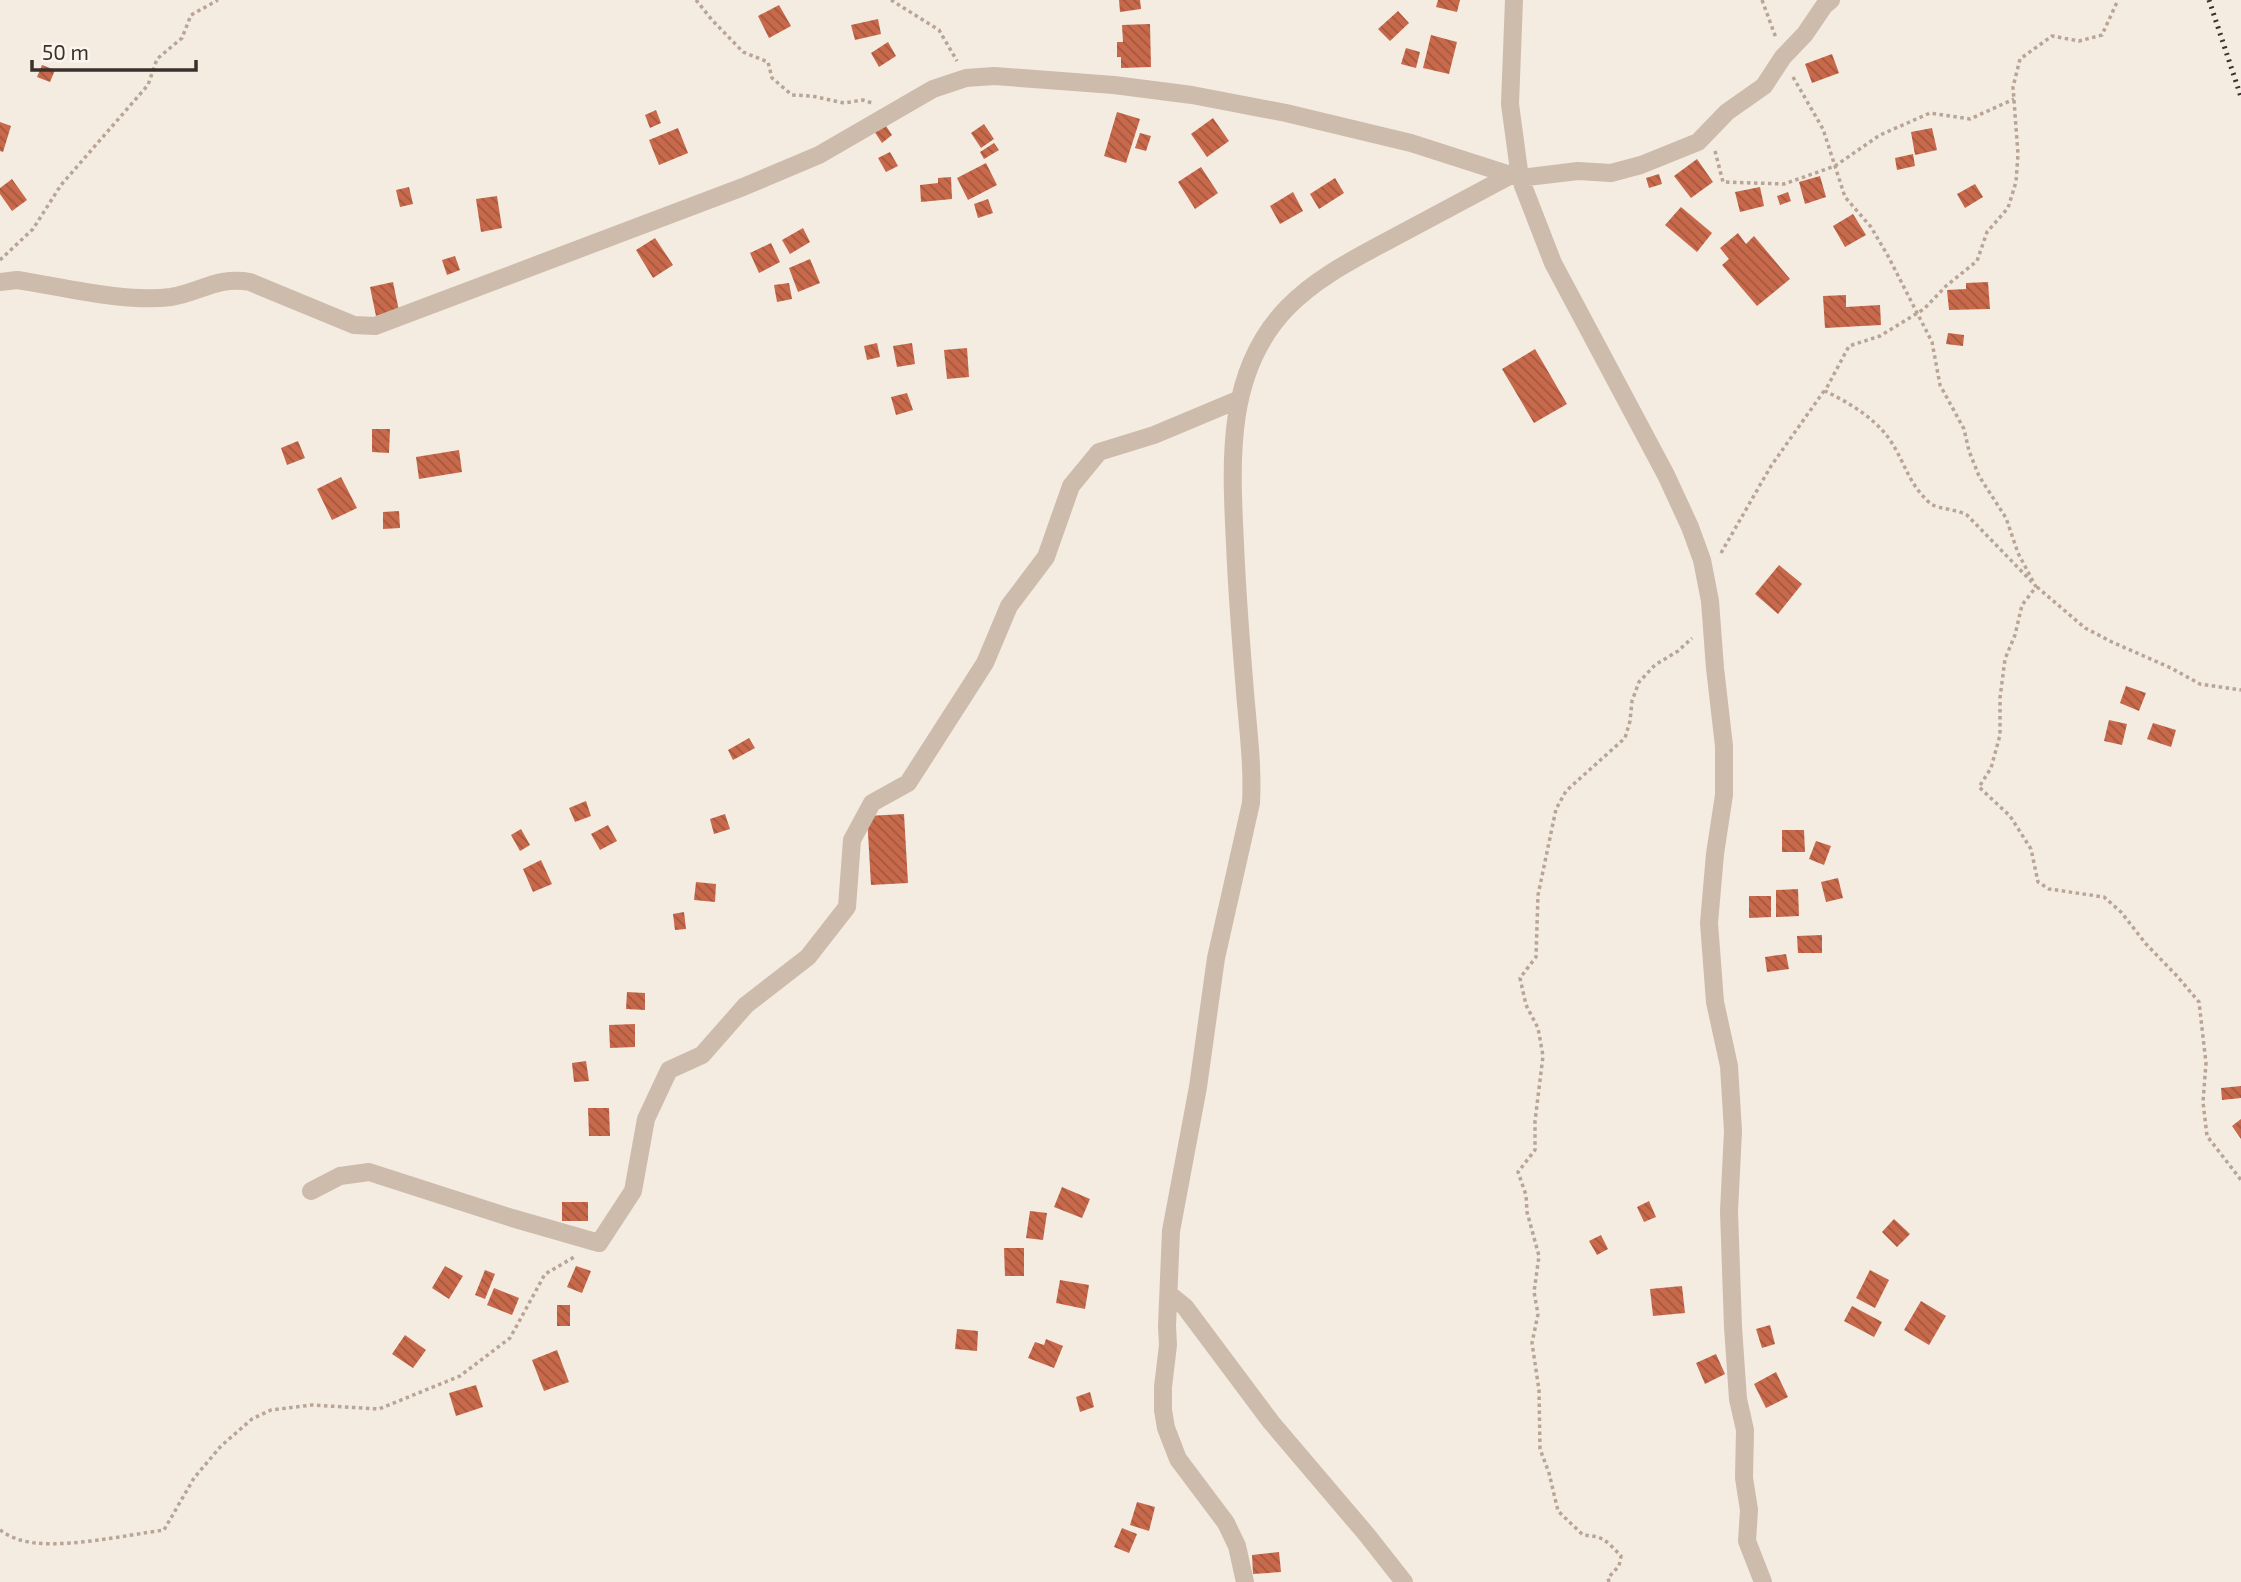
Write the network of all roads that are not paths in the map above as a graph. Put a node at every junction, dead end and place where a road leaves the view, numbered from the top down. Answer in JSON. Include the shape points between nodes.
{"nodes":[{"id":1,"x":1514,"y":0,"type":"edge"},
{"id":2,"x":1831,"y":0,"type":"edge"},
{"id":3,"x":1516,"y":176,"type":"junction"},
{"id":4,"x":0,"y":282,"type":"edge"},
{"id":5,"x":1240,"y":399,"type":"junction"},
{"id":6,"x":311,"y":1191,"type":"dead end"},
{"id":7,"x":1169,"y":1293,"type":"junction"},
{"id":8,"x":1245,"y":1582,"type":"edge"},
{"id":9,"x":1404,"y":1582,"type":"edge"},
{"id":10,"x":1763,"y":1582,"type":"edge"}],
"edges":[{"from":1,"to":3,"type":"street","via":[[1510,104]]},
{"from":2,"to":3,"type":"street","via":[[1764,86],[1727,112],[1698,142],[1611,173]]},
{"from":3,"to":4,"type":"street","via":[[1411,143],[1286,113],[1114,85],[994,76],[966,78],[933,89],[819,155],[375,326],[354,325],[238,280],[172,296],[132,298],[17,279]]},
{"from":3,"to":5,"type":"street","via":[[1314,284],[1286,309],[1262,343]]},
{"from":3,"to":10,"type":"street","via":[[1553,263],[1671,486],[1706,579],[1724,746],[1724,795],[1709,923],[1715,1002],[1729,1066],[1729,1211],[1738,1399],[1745,1430],[1747,1541]]},
{"from":5,"to":6,"type":"street","via":[[1099,452],[1071,486],[1046,557],[1009,606],[985,663],[908,783],[872,803],[852,840],[847,906],[808,957],[746,1005],[702,1055],[669,1070],[646,1119],[633,1191],[599,1243],[369,1172],[340,1176]]},
{"from":5,"to":7,"type":"street","via":[[1232,478],[1251,803],[1216,958],[1198,1087],[1177,1191]]},
{"from":7,"to":8,"type":"street","via":[[1163,1387],[1166,1428],[1178,1459],[1226,1523]]},
{"from":7,"to":9,"type":"street","via":[[1185,1307],[1271,1422]]}]}
